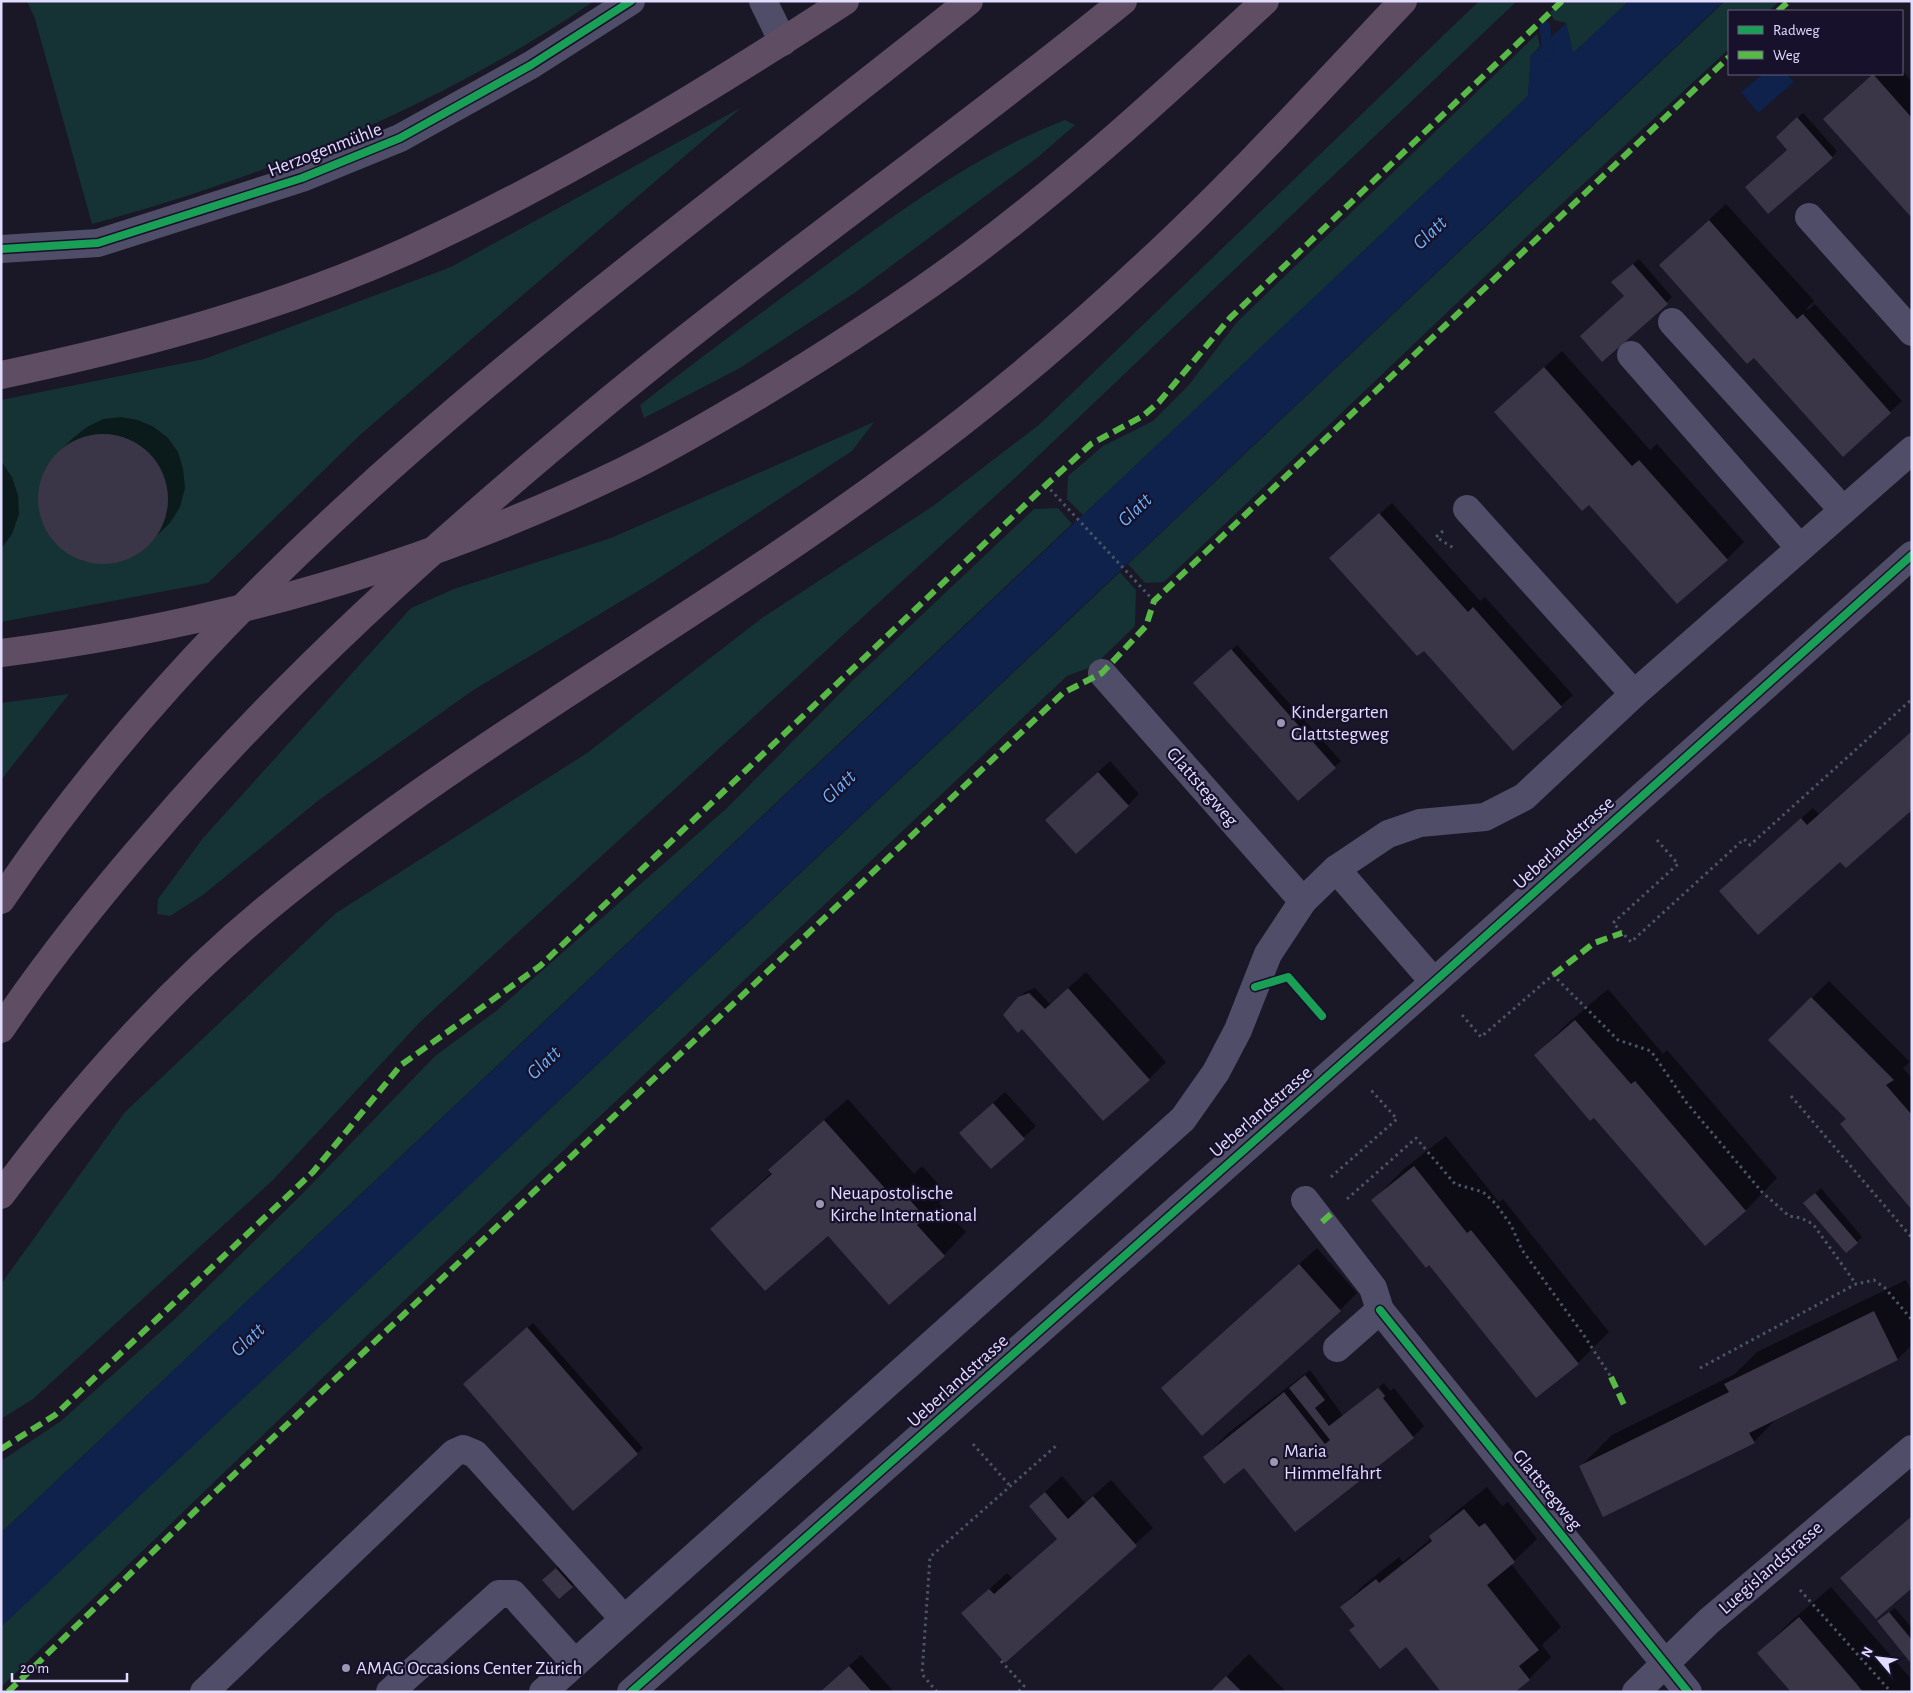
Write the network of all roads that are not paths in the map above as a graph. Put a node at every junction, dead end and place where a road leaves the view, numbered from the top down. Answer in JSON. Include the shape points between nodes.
{"nodes":[{"id":1,"x":631,"y":1,"type":"edge"},
{"id":2,"x":763,"y":1,"type":"edge"},
{"id":3,"x":845,"y":1,"type":"edge"},
{"id":4,"x":969,"y":1,"type":"edge"},
{"id":5,"x":1123,"y":1,"type":"edge"},
{"id":6,"x":1265,"y":1,"type":"edge"},
{"id":7,"x":1403,"y":1,"type":"edge"},
{"id":8,"x":783,"y":42,"type":"junction"},
{"id":9,"x":1809,"y":217,"type":"dead end"},
{"id":10,"x":1,"y":249,"type":"edge"},
{"id":11,"x":1672,"y":322,"type":"dead end"},
{"id":12,"x":1912,"y":332,"type":"edge"},
{"id":13,"x":1631,"y":355,"type":"dead end"},
{"id":14,"x":1,"y":375,"type":"edge"},
{"id":15,"x":1912,"y":450,"type":"edge"},
{"id":16,"x":1468,"y":509,"type":"dead end"},
{"id":17,"x":1843,"y":510,"type":"junction"},
{"id":18,"x":1800,"y":548,"type":"junction"},
{"id":19,"x":1912,"y":555,"type":"edge"},
{"id":20,"x":1,"y":652,"type":"edge"},
{"id":21,"x":1102,"y":673,"type":"dead end"},
{"id":22,"x":1634,"y":694,"type":"junction"},
{"id":23,"x":1336,"y":869,"type":"junction"},
{"id":24,"x":1,"y":900,"type":"edge"},
{"id":25,"x":1302,"y":901,"type":"junction"},
{"id":26,"x":1434,"y":982,"type":"junction"},
{"id":27,"x":1,"y":1029,"type":"edge"},
{"id":28,"x":1,"y":1194,"type":"edge"},
{"id":29,"x":1305,"y":1200,"type":"road end"},
{"id":30,"x":1380,"y":1310,"type":"junction"},
{"id":31,"x":1337,"y":1348,"type":"dead end"},
{"id":32,"x":1912,"y":1449,"type":"edge"},
{"id":33,"x":624,"y":1619,"type":"junction"},
{"id":34,"x":575,"y":1663,"type":"junction"},
{"id":35,"x":1664,"y":1664,"type":"junction"},
{"id":36,"x":204,"y":1692,"type":"edge"},
{"id":37,"x":390,"y":1692,"type":"edge"},
{"id":38,"x":543,"y":1692,"type":"edge"},
{"id":39,"x":631,"y":1692,"type":"edge"},
{"id":40,"x":1636,"y":1692,"type":"edge"},
{"id":41,"x":1688,"y":1692,"type":"edge"}],
"edges":[{"from":1,"to":10,"type":"street","name":"Herzogenmühle","via":[[531,65],[400,138],[302,178],[98,243]]},
{"from":2,"to":8,"type":"street"},
{"from":3,"to":8,"type":"highway"},
{"from":4,"to":24,"type":"highway","via":[[521,356],[363,491],[225,625],[144,713],[80,792]]},
{"from":5,"to":27,"type":"highway","via":[[597,410],[352,624],[195,784],[82,918]]},
{"from":6,"to":20,"type":"highway","via":[[1133,122],[974,253],[804,368],[624,471],[542,509],[365,574],[260,604],[142,631]]},
{"from":7,"to":28,"type":"highway","via":[[1218,196],[1143,268],[985,404],[820,527],[411,798],[263,911],[140,1027],[62,1116]]},
{"from":8,"to":14,"type":"highway","via":[[593,155],[481,216],[405,252],[292,296],[202,326],[98,355]]},
{"from":9,"to":12,"type":"street"},
{"from":11,"to":17,"type":"street"},
{"from":13,"to":18,"type":"street"},
{"from":15,"to":17,"type":"street"},
{"from":16,"to":22,"type":"street"},
{"from":17,"to":18,"type":"street"},
{"from":18,"to":22,"type":"street"},
{"from":19,"to":26,"type":"street","name":"Ueberlandstrasse"},
{"from":21,"to":25,"type":"street","name":"Glattstegweg"},
{"from":22,"to":23,"type":"street","via":[[1524,797],[1486,817],[1420,823],[1388,834]]},
{"from":23,"to":25,"type":"street"},
{"from":23,"to":26,"type":"street"},
{"from":25,"to":33,"type":"street","via":[[1268,954],[1238,1030],[1216,1072],[1183,1119]]},
{"from":26,"to":39,"type":"street","name":"Ueberlandstrasse"},
{"from":29,"to":30,"type":"street","name":"Glattstegweg","via":[[1372,1288]]},
{"from":30,"to":31,"type":"street"},
{"from":30,"to":35,"type":"street","name":"Glattstegweg"},
{"from":32,"to":35,"type":"street","name":"Luegislandstrasse","via":[[1775,1563]]},
{"from":33,"to":34,"type":"street"},
{"from":33,"to":36,"type":"street","via":[[475,1454],[463,1449],[454,1453]]},
{"from":34,"to":37,"type":"street","via":[[513,1594],[499,1594]]},
{"from":34,"to":38,"type":"street"},
{"from":35,"to":40,"type":"street","name":"Luegislandstrasse"},
{"from":35,"to":41,"type":"street","name":"Glattstegweg"}]}
